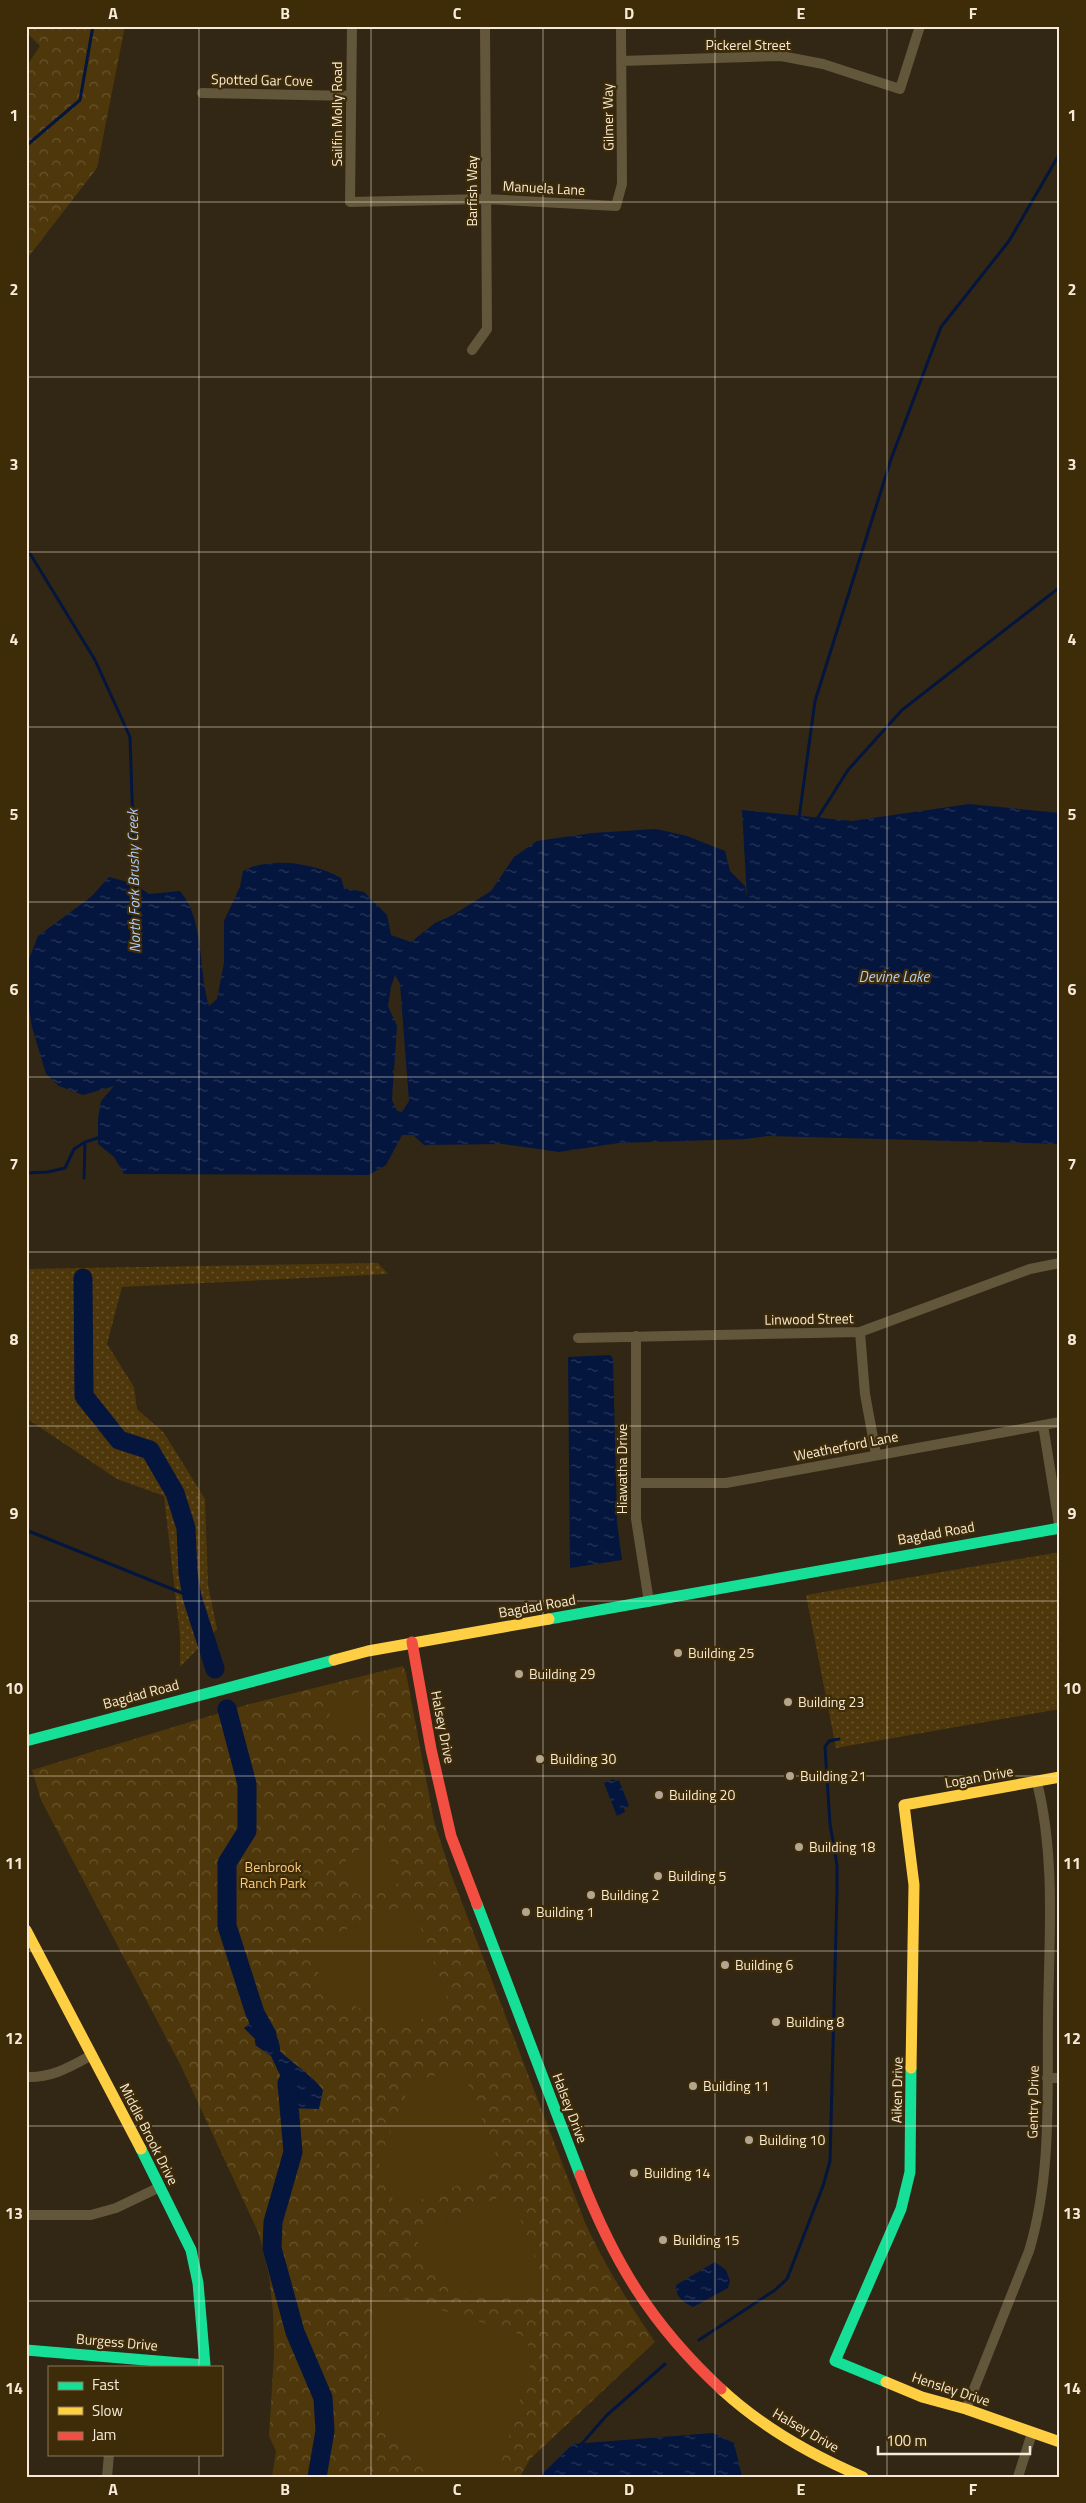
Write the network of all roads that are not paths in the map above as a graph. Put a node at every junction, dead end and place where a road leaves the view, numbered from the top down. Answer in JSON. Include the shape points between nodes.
{"nodes":[{"id":1,"x":352,"y":26,"type":"edge"},
{"id":2,"x":485,"y":26,"type":"edge"},
{"id":3,"x":621,"y":26,"type":"edge"},
{"id":4,"x":920,"y":26,"type":"edge"},
{"id":5,"x":621,"y":61,"type":"junction"},
{"id":6,"x":202,"y":93,"type":"dead end"},
{"id":7,"x":351,"y":96,"type":"junction"},
{"id":8,"x":486,"y":199,"type":"junction"},
{"id":9,"x":350,"y":202,"type":"joint"},
{"id":10,"x":616,"y":206,"type":"joint"},
{"id":11,"x":472,"y":350,"type":"dead end"},
{"id":12,"x":1060,"y":1263,"type":"edge"},
{"id":13,"x":860,"y":1332,"type":"junction"},
{"id":14,"x":636,"y":1336,"type":"junction"},
{"id":15,"x":578,"y":1338,"type":"dead end"},
{"id":16,"x":1060,"y":1422,"type":"edge"},
{"id":17,"x":1043,"y":1425,"type":"junction"},
{"id":18,"x":876,"y":1454,"type":"junction"},
{"id":19,"x":636,"y":1483,"type":"junction"},
{"id":20,"x":1060,"y":1529,"type":"edge"},
{"id":21,"x":649,"y":1602,"type":"junction"},
{"id":22,"x":412,"y":1642,"type":"junction"},
{"id":23,"x":26,"y":1741,"type":"edge"},
{"id":24,"x":1060,"y":1777,"type":"edge"},
{"id":25,"x":1037,"y":1782,"type":"junction"},
{"id":26,"x":904,"y":1805,"type":"joint"},
{"id":27,"x":26,"y":1930,"type":"edge"},
{"id":28,"x":92,"y":2055,"type":"junction"},
{"id":29,"x":26,"y":2077,"type":"edge"},
{"id":30,"x":1047,"y":2078,"type":"junction"},
{"id":31,"x":1060,"y":2078,"type":"edge"},
{"id":32,"x":160,"y":2187,"type":"junction"},
{"id":33,"x":26,"y":2215,"type":"edge"},
{"id":34,"x":26,"y":2350,"type":"edge"},
{"id":35,"x":835,"y":2361,"type":"joint"},
{"id":36,"x":117,"y":2362,"type":"edge"},
{"id":37,"x":205,"y":2365,"type":"joint"},
{"id":38,"x":966,"y":2409,"type":"junction"},
{"id":39,"x":1032,"y":2433,"type":"junction"},
{"id":40,"x":1060,"y":2442,"type":"edge"},
{"id":41,"x":109,"y":2456,"type":"edge"},
{"id":42,"x":107,"y":2477,"type":"edge"},
{"id":43,"x":863,"y":2477,"type":"edge"},
{"id":44,"x":1018,"y":2477,"type":"edge"}],
"edges":[{"from":1,"to":7,"type":"street","name":"Sailfin Molly Road"},
{"from":2,"to":8,"type":"street","name":"Barfish Way"},
{"from":3,"to":5,"type":"street","name":"Gilmer Way"},
{"from":4,"to":5,"type":"street","name":"Pickerel Street","via":[[900,89],[823,64],[781,56]]},
{"from":5,"to":10,"type":"street","name":"Gilmer Way","via":[[622,184]]},
{"from":6,"to":7,"type":"street","name":"Spotted Gar Cove"},
{"from":7,"to":9,"type":"street","name":"Sailfin Molly Road"},
{"from":8,"to":9,"type":"street","name":"Manuela Lane"},
{"from":8,"to":10,"type":"street","name":"Manuela Lane"},
{"from":8,"to":11,"type":"street","name":"Barfish Way","via":[[487,328]]},
{"from":12,"to":13,"type":"street","name":"Linwood Street","via":[[1030,1269]]},
{"from":13,"to":14,"type":"street","name":"Linwood Street"},
{"from":13,"to":18,"type":"street","via":[[865,1394]]},
{"from":14,"to":15,"type":"street","name":"Linwood Street"},
{"from":14,"to":19,"type":"street","name":"Hiawatha Drive"},
{"from":16,"to":17,"type":"street","name":"Weatherford Lane"},
{"from":17,"to":18,"type":"street","name":"Weatherford Lane"},
{"from":17,"to":20,"type":"street"},
{"from":18,"to":19,"type":"street","name":"Weatherford Lane","via":[[726,1483]]},
{"from":19,"to":21,"type":"street","name":"Hiawatha Drive","via":[[636,1519]]},
{"from":20,"to":21,"type":"street","name":"Bagdad Road"},
{"from":21,"to":22,"type":"street","name":"Bagdad Road"},
{"from":22,"to":23,"type":"street","name":"Bagdad Road","via":[[338,1657]]},
{"from":22,"to":43,"type":"street","name":"Halsey Drive","via":[[440,1790],[458,1857],[594,2213],[623,2270],[658,2324],[718,2386],[785,2437]]},
{"from":24,"to":25,"type":"street","name":"Logan Drive"},
{"from":25,"to":26,"type":"street","name":"Logan Drive"},
{"from":25,"to":30,"type":"street","name":"Gentry Drive","via":[[1044,1809],[1050,1881]]},
{"from":26,"to":35,"type":"street","name":"Aiken Drive","via":[[914,1885],[910,2172],[901,2208]]},
{"from":27,"to":28,"type":"street","name":"Middle Brook Drive"},
{"from":28,"to":29,"type":"street","via":[[59,2073],[41,2078]]},
{"from":28,"to":32,"type":"street","name":"Middle Brook Drive"},
{"from":30,"to":31,"type":"street"},
{"from":30,"to":38,"type":"street","name":"Gentry Drive","via":[[1043,2188],[1037,2224]]},
{"from":32,"to":33,"type":"street","via":[[116,2208],[91,2215]]},
{"from":32,"to":37,"type":"street","name":"Middle Brook Drive","via":[[191,2250],[198,2283]]},
{"from":34,"to":36,"type":"street","name":"Burgess Drive"},
{"from":35,"to":38,"type":"street","name":"Hensley Drive","via":[[922,2397]]},
{"from":36,"to":37,"type":"street","name":"Burgess Drive"},
{"from":38,"to":39,"type":"street","name":"Hensley Drive"},
{"from":39,"to":40,"type":"street","name":"Hensley Drive"},
{"from":39,"to":44,"type":"street"},
{"from":41,"to":42,"type":"street"}]}
